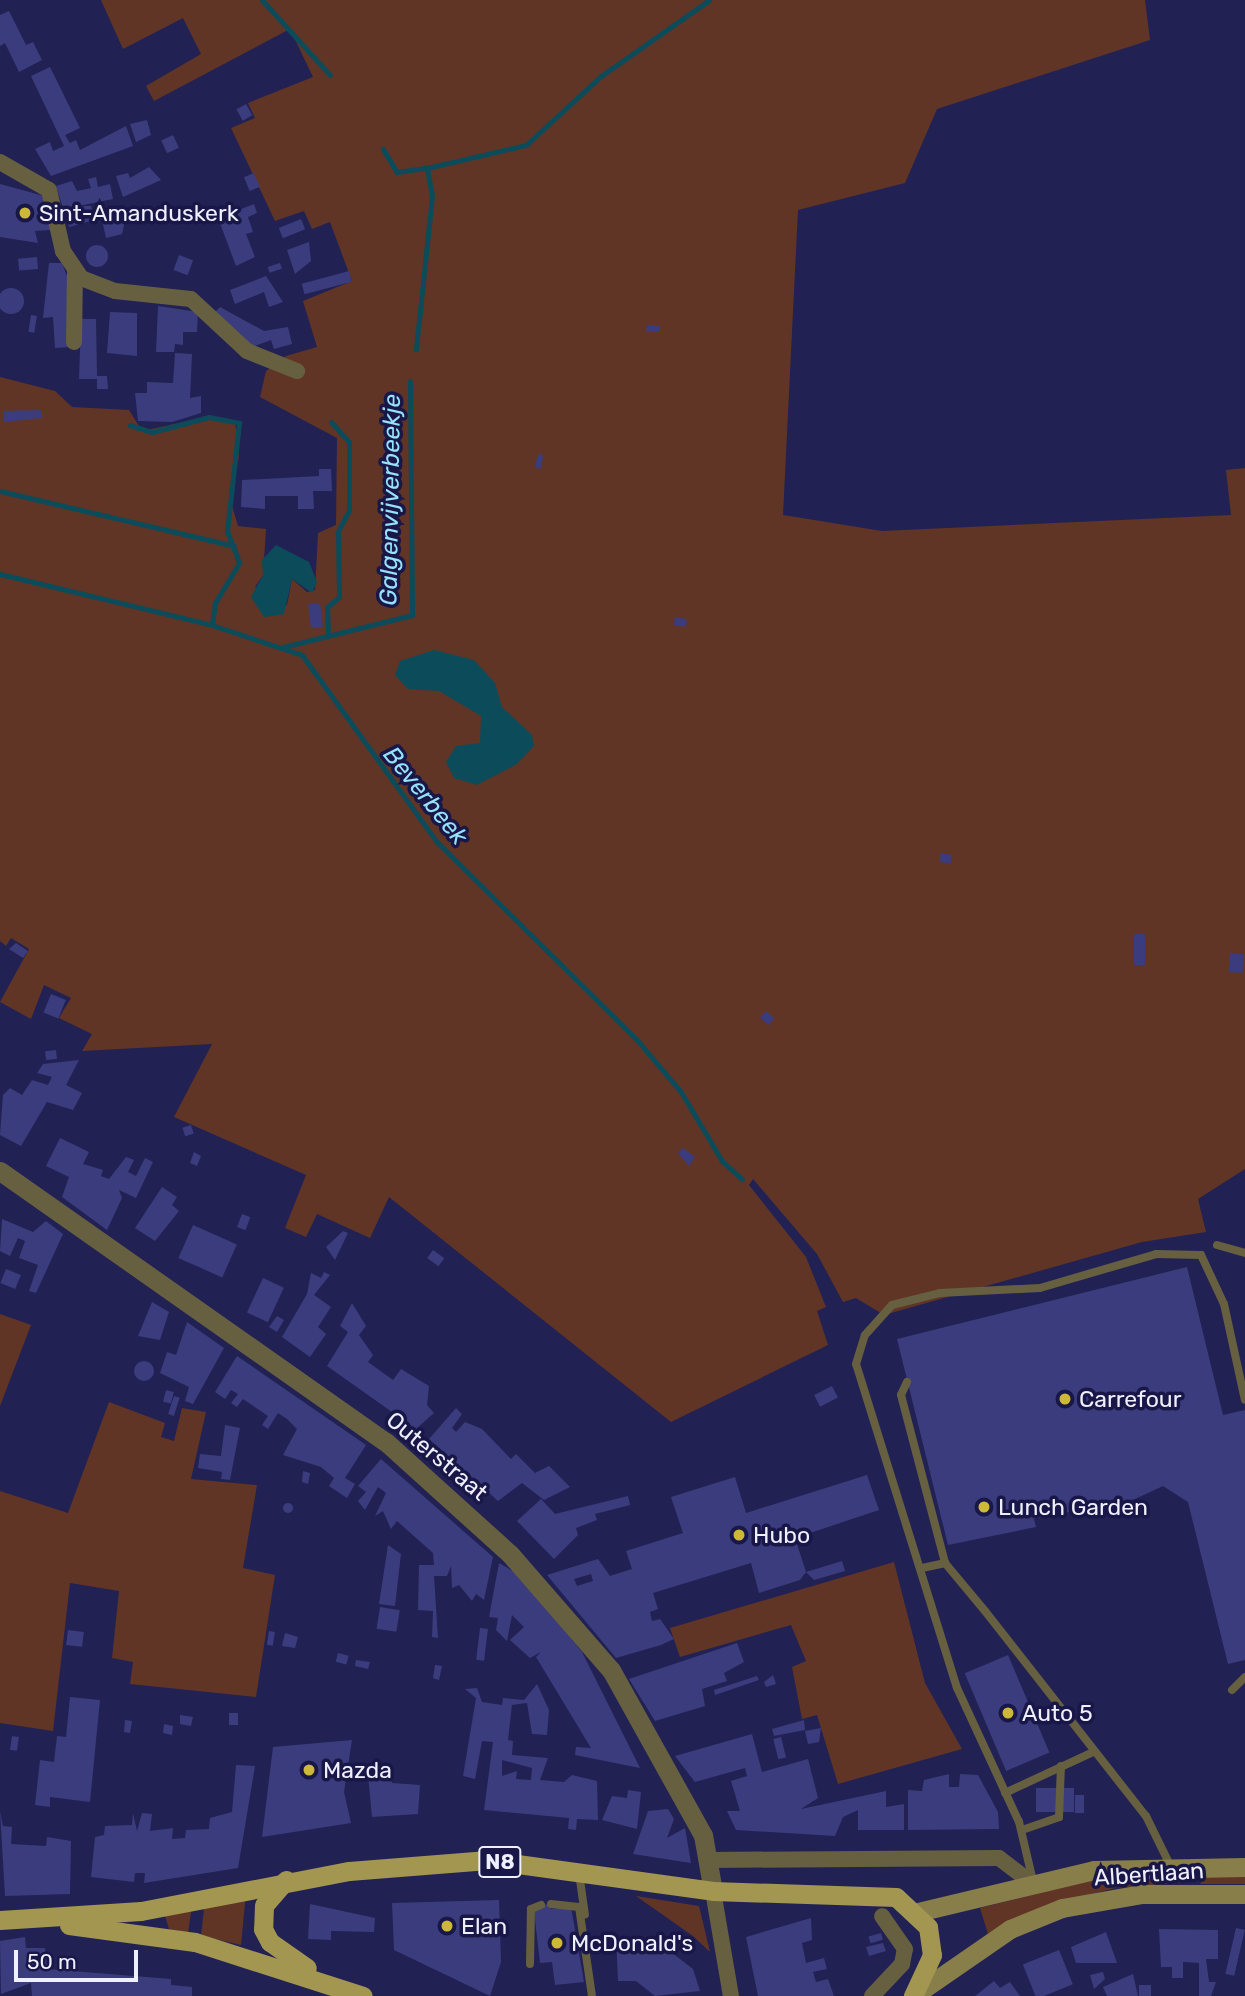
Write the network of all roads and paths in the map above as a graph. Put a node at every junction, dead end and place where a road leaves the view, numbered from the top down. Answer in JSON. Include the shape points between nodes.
{"nodes":[{"id":1,"x":0,"y":162,"type":"edge"},
{"id":2,"x":75,"y":274,"type":"junction"},
{"id":3,"x":74,"y":342,"type":"dead end"},
{"id":4,"x":297,"y":371,"type":"dead end"},
{"id":5,"x":0,"y":1171,"type":"edge"},
{"id":6,"x":1217,"y":1245,"type":"dead end"},
{"id":7,"x":1245,"y":1253,"type":"edge"},
{"id":8,"x":907,"y":1382,"type":"dead end"},
{"id":9,"x":1245,"y":1400,"type":"edge"},
{"id":10,"x":945,"y":1563,"type":"junction"},
{"id":11,"x":922,"y":1568,"type":"junction"},
{"id":12,"x":1245,"y":1677,"type":"edge"},
{"id":13,"x":1232,"y":1690,"type":"dead end"},
{"id":14,"x":1093,"y":1752,"type":"junction"},
{"id":15,"x":1061,"y":1766,"type":"junction"},
{"id":16,"x":1005,"y":1793,"type":"junction"},
{"id":17,"x":1022,"y":1830,"type":"junction"},
{"id":18,"x":709,"y":1860,"type":"junction"},
{"id":19,"x":1171,"y":1867,"type":"junction"},
{"id":20,"x":1245,"y":1867,"type":"edge"},
{"id":21,"x":579,"y":1872,"type":"junction"},
{"id":22,"x":286,"y":1880,"type":"junction"},
{"id":23,"x":1033,"y":1884,"type":"junction"},
{"id":24,"x":713,"y":1891,"type":"junction"},
{"id":25,"x":1245,"y":1894,"type":"edge"},
{"id":26,"x":918,"y":1912,"type":"junction"},
{"id":27,"x":882,"y":1916,"type":"dead end"},
{"id":28,"x":0,"y":1920,"type":"edge"},
{"id":29,"x":30,"y":1920,"type":"junction"},
{"id":30,"x":584,"y":1921,"type":"junction"},
{"id":31,"x":530,"y":1964,"type":"dead end"},
{"id":32,"x":321,"y":1978,"type":"junction"},
{"id":33,"x":363,"y":1996,"type":"edge"},
{"id":34,"x":592,"y":1996,"type":"edge"},
{"id":35,"x":731,"y":1996,"type":"edge"},
{"id":36,"x":872,"y":1996,"type":"edge"},
{"id":37,"x":913,"y":1996,"type":"edge"}],
"edges":[{"from":1,"to":2,"type":"street","via":[[49,190]]},
{"from":2,"to":3,"type":"street"},
{"from":2,"to":4,"type":"street","via":[[115,291],[191,299],[247,351]]},
{"from":5,"to":18,"type":"street","name":"Outerstraat","via":[[386,1442],[510,1553],[611,1670],[687,1804]]},
{"from":6,"to":7,"type":"lane"},
{"from":8,"to":10,"type":"lane","via":[[901,1395]]},
{"from":9,"to":11,"type":"lane","via":[[1224,1304],[1201,1255],[1156,1254],[1040,1288],[940,1293],[892,1305],[865,1335],[856,1364]]},
{"from":10,"to":11,"type":"lane"},
{"from":10,"to":14,"type":"lane"},
{"from":11,"to":16,"type":"lane","via":[[957,1688]]},
{"from":12,"to":13,"type":"lane"},
{"from":14,"to":15,"type":"lane"},
{"from":14,"to":19,"type":"lane","via":[[1146,1816]]},
{"from":15,"to":16,"type":"lane"},
{"from":15,"to":17,"type":"lane","via":[[1059,1817]]},
{"from":16,"to":17,"type":"lane"},
{"from":17,"to":23,"type":"lane"},
{"from":18,"to":23,"type":"street","via":[[999,1858]]},
{"from":18,"to":24,"type":"street","name":"Outerstraat"},
{"from":19,"to":20,"type":"main road","name":"Albertlaan"},
{"from":19,"to":23,"type":"main road","name":"Albertlaan","via":[[1094,1870]]},
{"from":21,"to":22,"type":"main road","number":"N8","via":[[446,1860]]},
{"from":21,"to":24,"type":"main road","number":"N8"},
{"from":21,"to":30,"type":"lane"},
{"from":22,"to":29,"type":"main road","number":"N8","via":[[141,1911]]},
{"from":22,"to":32,"type":"main road","via":[[264,1905],[263,1929],[270,1942]]},
{"from":23,"to":26,"type":"main road","name":"Albertlaan"},
{"from":24,"to":26,"type":"main road","number":"N8","via":[[896,1897]]},
{"from":24,"to":35,"type":"street"},
{"from":25,"to":37,"type":"main road","name":"Albertlaan","via":[[1141,1894],[1062,1908],[1010,1929]]},
{"from":26,"to":37,"type":"main road","name":"Albertlaan","via":[[932,1955]]},
{"from":27,"to":36,"type":"street","via":[[905,1949],[902,1964]]},
{"from":28,"to":29,"type":"main road","number":"N8"},
{"from":29,"to":32,"type":"main road","number":"N8","via":[[195,1942]]},
{"from":30,"to":31,"type":"lane","via":[[573,1903],[531,1909]]},
{"from":30,"to":34,"type":"lane"},
{"from":32,"to":33,"type":"main road","number":"N8"}]}
